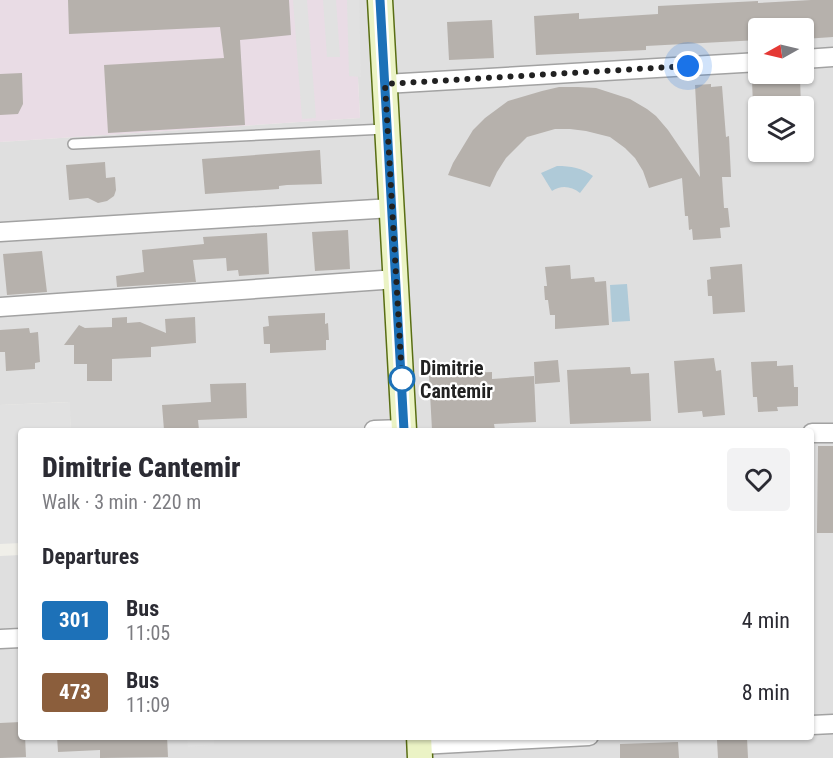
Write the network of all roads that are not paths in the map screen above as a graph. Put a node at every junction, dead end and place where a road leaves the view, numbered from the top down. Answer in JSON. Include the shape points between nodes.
{"nodes":[{"id":1,"x":380,"y":0,"type":"edge"},
{"id":2,"x":833,"y":57,"type":"edge"},
{"id":3,"x":814,"y":58,"type":"edge"},
{"id":4,"x":748,"y":63,"type":"edge"},
{"id":5,"x":385,"y":84,"type":"junction"},
{"id":6,"x":387,"y":129,"type":"junction"},
{"id":7,"x":73,"y":144,"type":"dead end"},
{"id":8,"x":392,"y":208,"type":"junction"},
{"id":9,"x":0,"y":232,"type":"edge"},
{"id":10,"x":397,"y":279,"type":"junction"},
{"id":11,"x":0,"y":307,"type":"edge"},
{"id":12,"x":404,"y":428,"type":"edge"},
{"id":13,"x":814,"y":433,"type":"edge"},
{"id":14,"x":833,"y":433,"type":"edge"},
{"id":15,"x":18,"y":638,"type":"edge"},
{"id":16,"x":0,"y":639,"type":"edge"},
{"id":17,"x":833,"y":724,"type":"edge"},
{"id":18,"x":814,"y":725,"type":"edge"},
{"id":19,"x":521,"y":740,"type":"edge"},
{"id":20,"x":420,"y":746,"type":"edge"}],
"edges":[{"from":1,"to":5,"type":"street"},
{"from":2,"to":3,"type":"street"},
{"from":4,"to":5,"type":"street"},
{"from":5,"to":6,"type":"street"},
{"from":6,"to":7,"type":"lane"},
{"from":6,"to":8,"type":"street"},
{"from":8,"to":9,"type":"street"},
{"from":8,"to":10,"type":"street"},
{"from":10,"to":11,"type":"street"},
{"from":10,"to":12,"type":"street"},
{"from":13,"to":14,"type":"street"},
{"from":15,"to":16,"type":"street"},
{"from":17,"to":18,"type":"street"},
{"from":19,"to":20,"type":"street"}]}
